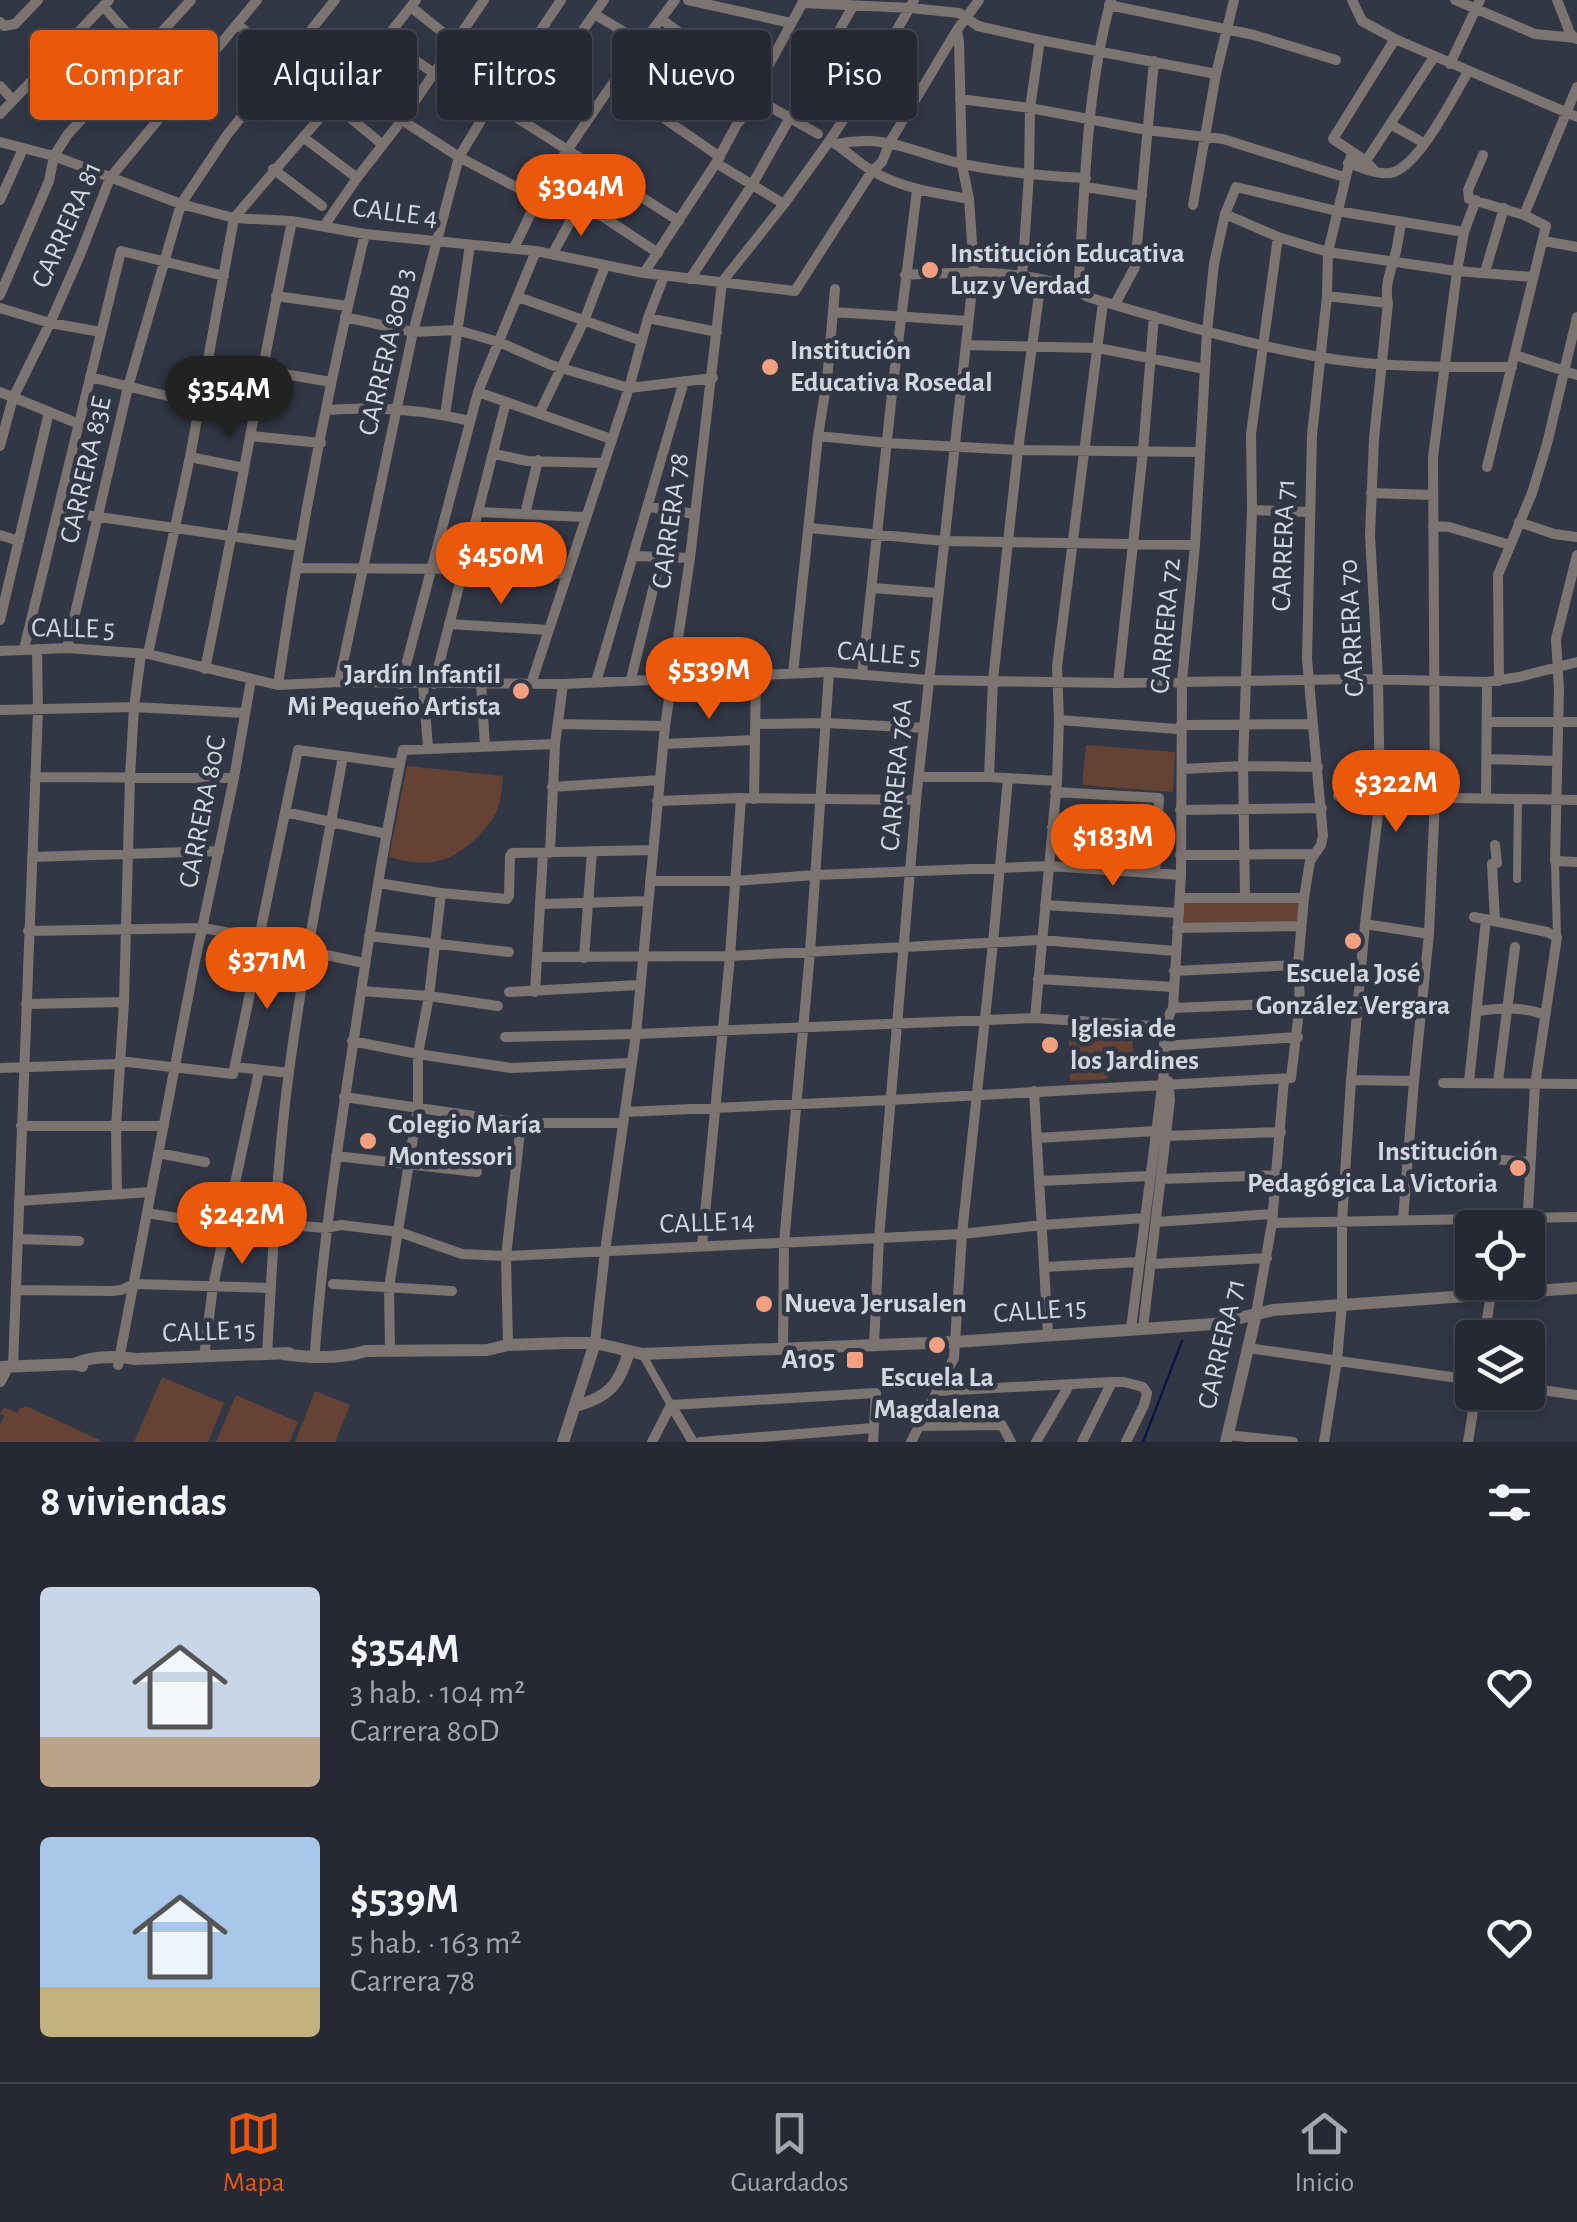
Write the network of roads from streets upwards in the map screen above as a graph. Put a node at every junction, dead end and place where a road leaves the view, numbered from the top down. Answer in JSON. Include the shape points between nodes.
{"nodes":[{"id":1,"x":38,"y":0,"type":"edge"},
{"id":2,"x":191,"y":0,"type":"edge"},
{"id":3,"x":257,"y":0,"type":"edge"},
{"id":4,"x":335,"y":0,"type":"edge"},
{"id":5,"x":561,"y":0,"type":"edge"},
{"id":6,"x":604,"y":0,"type":"edge"},
{"id":7,"x":675,"y":0,"type":"edge"},
{"id":8,"x":688,"y":0,"type":"edge"},
{"id":9,"x":761,"y":0,"type":"edge"},
{"id":10,"x":978,"y":0,"type":"edge"},
{"id":11,"x":1234,"y":0,"type":"edge"},
{"id":12,"x":1352,"y":0,"type":"edge"},
{"id":13,"x":1455,"y":0,"type":"edge"},
{"id":14,"x":1557,"y":0,"type":"edge"},
{"id":15,"x":481,"y":1,"type":"edge"},
{"id":16,"x":803,"y":2,"type":"edge"},
{"id":17,"x":1110,"y":2,"type":"edge"},
{"id":18,"x":106,"y":3,"type":"edge"},
{"id":19,"x":714,"y":3,"type":"edge"},
{"id":20,"x":413,"y":4,"type":"edge"},
{"id":21,"x":913,"y":4,"type":"edge"},
{"id":22,"x":1478,"y":5,"type":"edge"},
{"id":23,"x":853,"y":6,"type":"junction"},
{"id":24,"x":594,"y":14,"type":"junction"},
{"id":25,"x":751,"y":14,"type":"junction"},
{"id":26,"x":967,"y":16,"type":"junction"},
{"id":27,"x":661,"y":18,"type":"junction"},
{"id":28,"x":0,"y":22,"type":"edge"},
{"id":29,"x":237,"y":24,"type":"junction"},
{"id":30,"x":791,"y":24,"type":"junction"},
{"id":31,"x":127,"y":30,"type":"edge"},
{"id":32,"x":162,"y":30,"type":"edge"},
{"id":33,"x":244,"y":30,"type":"edge"},
{"id":34,"x":311,"y":30,"type":"edge"},
{"id":35,"x":392,"y":30,"type":"edge"},
{"id":36,"x":442,"y":30,"type":"edge"},
{"id":37,"x":465,"y":30,"type":"edge"},
{"id":38,"x":541,"y":30,"type":"edge"},
{"id":39,"x":583,"y":30,"type":"edge"},
{"id":40,"x":616,"y":30,"type":"edge"},
{"id":41,"x":652,"y":30,"type":"edge"},
{"id":42,"x":677,"y":30,"type":"edge"},
{"id":43,"x":957,"y":30,"type":"junction"},
{"id":44,"x":1225,"y":30,"type":"junction"},
{"id":45,"x":1395,"y":39,"type":"junction"},
{"id":46,"x":1576,"y":39,"type":"edge"},
{"id":47,"x":1040,"y":40,"type":"junction"},
{"id":48,"x":218,"y":47,"type":"edge"},
{"id":49,"x":1097,"y":51,"type":"junction"},
{"id":50,"x":1434,"y":57,"type":"junction"},
{"id":51,"x":1336,"y":60,"type":"dead end"},
{"id":52,"x":417,"y":61,"type":"edge"},
{"id":53,"x":1154,"y":61,"type":"junction"},
{"id":54,"x":771,"y":62,"type":"edge"},
{"id":55,"x":1450,"y":64,"type":"junction"},
{"id":56,"x":437,"y":69,"type":"edge"},
{"id":57,"x":1468,"y":72,"type":"junction"},
{"id":58,"x":434,"y":73,"type":"junction"},
{"id":59,"x":1216,"y":74,"type":"junction"},
{"id":60,"x":612,"y":84,"type":"edge"},
{"id":61,"x":0,"y":86,"type":"edge"},
{"id":62,"x":1577,"y":87,"type":"edge"},
{"id":63,"x":417,"y":97,"type":"edge"},
{"id":64,"x":960,"y":99,"type":"junction"},
{"id":65,"x":12,"y":100,"type":"junction"},
{"id":66,"x":771,"y":108,"type":"edge"},
{"id":67,"x":1030,"y":108,"type":"junction"},
{"id":68,"x":0,"y":114,"type":"edge"},
{"id":69,"x":1572,"y":115,"type":"edge"},
{"id":70,"x":789,"y":118,"type":"junction"},
{"id":71,"x":80,"y":120,"type":"edge"},
{"id":72,"x":157,"y":120,"type":"edge"},
{"id":73,"x":240,"y":120,"type":"edge"},
{"id":74,"x":318,"y":120,"type":"edge"},
{"id":75,"x":352,"y":120,"type":"edge"},
{"id":76,"x":402,"y":120,"type":"joint"},
{"id":77,"x":482,"y":120,"type":"edge"},
{"id":78,"x":520,"y":120,"type":"edge"},
{"id":79,"x":663,"y":120,"type":"edge"},
{"id":80,"x":737,"y":120,"type":"edge"},
{"id":81,"x":1088,"y":120,"type":"junction"},
{"id":82,"x":740,"y":122,"type":"joint"},
{"id":83,"x":1390,"y":124,"type":"junction"},
{"id":84,"x":1147,"y":130,"type":"junction"},
{"id":85,"x":818,"y":134,"type":"dead end"},
{"id":86,"x":1204,"y":136,"type":"junction"},
{"id":87,"x":303,"y":137,"type":"junction"},
{"id":88,"x":0,"y":142,"type":"edge"},
{"id":89,"x":833,"y":142,"type":"junction"},
{"id":90,"x":890,"y":142,"type":"junction"},
{"id":91,"x":1424,"y":143,"type":"junction"},
{"id":92,"x":383,"y":145,"type":"junction"},
{"id":93,"x":23,"y":149,"type":"junction"},
{"id":94,"x":568,"y":150,"type":"junction"},
{"id":95,"x":54,"y":156,"type":"junction"},
{"id":96,"x":1484,"y":156,"type":"dead end"},
{"id":97,"x":460,"y":157,"type":"junction"},
{"id":98,"x":1350,"y":158,"type":"junction"},
{"id":99,"x":718,"y":160,"type":"junction"},
{"id":100,"x":1366,"y":161,"type":"junction"},
{"id":101,"x":962,"y":164,"type":"junction"},
{"id":102,"x":274,"y":170,"type":"junction"},
{"id":103,"x":872,"y":171,"type":"junction"},
{"id":104,"x":1376,"y":171,"type":"junction"},
{"id":105,"x":1029,"y":175,"type":"junction"},
{"id":106,"x":1344,"y":177,"type":"junction"},
{"id":107,"x":110,"y":178,"type":"junction"},
{"id":108,"x":357,"y":178,"type":"junction"},
{"id":109,"x":547,"y":180,"type":"junction"},
{"id":110,"x":1086,"y":182,"type":"junction"},
{"id":111,"x":752,"y":184,"type":"junction"},
{"id":112,"x":917,"y":190,"type":"junction"},
{"id":113,"x":1142,"y":196,"type":"junction"},
{"id":114,"x":537,"y":198,"type":"junction"},
{"id":115,"x":969,"y":199,"type":"junction"},
{"id":116,"x":0,"y":200,"type":"edge"},
{"id":117,"x":1476,"y":200,"type":"junction"},
{"id":118,"x":581,"y":202,"type":"junction"},
{"id":119,"x":181,"y":204,"type":"junction"},
{"id":120,"x":784,"y":204,"type":"junction"},
{"id":121,"x":1193,"y":205,"type":"dead end"},
{"id":122,"x":322,"y":206,"type":"dead end"},
{"id":123,"x":1504,"y":208,"type":"junction"},
{"id":124,"x":1337,"y":211,"type":"junction"},
{"id":125,"x":1225,"y":214,"type":"junction"},
{"id":126,"x":1524,"y":215,"type":"junction"},
{"id":127,"x":234,"y":218,"type":"junction"},
{"id":128,"x":292,"y":221,"type":"junction"},
{"id":129,"x":679,"y":221,"type":"junction"},
{"id":130,"x":1402,"y":223,"type":"junction"},
{"id":131,"x":324,"y":226,"type":"junction"},
{"id":132,"x":1464,"y":232,"type":"junction"},
{"id":133,"x":365,"y":234,"type":"junction"},
{"id":134,"x":1278,"y":237,"type":"junction"},
{"id":135,"x":436,"y":240,"type":"junction"},
{"id":136,"x":1544,"y":242,"type":"junction"},
{"id":137,"x":470,"y":244,"type":"junction"},
{"id":138,"x":1577,"y":247,"type":"edge"},
{"id":139,"x":514,"y":248,"type":"junction"},
{"id":140,"x":536,"y":251,"type":"junction"},
{"id":141,"x":1328,"y":252,"type":"junction"},
{"id":142,"x":553,"y":253,"type":"junction"},
{"id":143,"x":658,"y":253,"type":"junction"},
{"id":144,"x":164,"y":260,"type":"junction"},
{"id":145,"x":1394,"y":262,"type":"junction"},
{"id":146,"x":605,"y":266,"type":"junction"},
{"id":147,"x":1457,"y":271,"type":"junction"},
{"id":148,"x":974,"y":272,"type":"junction"},
{"id":149,"x":1485,"y":272,"type":"junction"},
{"id":150,"x":644,"y":273,"type":"junction"},
{"id":151,"x":906,"y":275,"type":"junction"},
{"id":152,"x":224,"y":276,"type":"junction"},
{"id":153,"x":664,"y":276,"type":"junction"},
{"id":154,"x":1022,"y":276,"type":"junction"},
{"id":155,"x":1533,"y":277,"type":"junction"},
{"id":156,"x":690,"y":279,"type":"junction"},
{"id":157,"x":1041,"y":280,"type":"junction"},
{"id":158,"x":722,"y":282,"type":"junction"},
{"id":159,"x":834,"y":288,"type":"dead end"},
{"id":160,"x":1078,"y":291,"type":"junction"},
{"id":161,"x":0,"y":294,"type":"edge"},
{"id":162,"x":276,"y":296,"type":"junction"},
{"id":163,"x":1327,"y":296,"type":"junction"},
{"id":164,"x":518,"y":297,"type":"junction"},
{"id":165,"x":1388,"y":302,"type":"junction"},
{"id":166,"x":1109,"y":303,"type":"junction"},
{"id":167,"x":0,"y":308,"type":"edge"},
{"id":168,"x":346,"y":312,"type":"junction"},
{"id":169,"x":833,"y":312,"type":"junction"},
{"id":170,"x":901,"y":316,"type":"junction"},
{"id":171,"x":1154,"y":316,"type":"junction"},
{"id":172,"x":1577,"y":317,"type":"edge"},
{"id":173,"x":648,"y":318,"type":"junction"},
{"id":174,"x":584,"y":321,"type":"junction"},
{"id":175,"x":968,"y":321,"type":"junction"},
{"id":176,"x":50,"y":323,"type":"junction"},
{"id":177,"x":457,"y":330,"type":"junction"},
{"id":178,"x":101,"y":332,"type":"junction"},
{"id":179,"x":412,"y":332,"type":"junction"},
{"id":180,"x":717,"y":332,"type":"junction"},
{"id":181,"x":1207,"y":332,"type":"junction"},
{"id":182,"x":642,"y":341,"type":"junction"},
{"id":183,"x":499,"y":342,"type":"junction"},
{"id":184,"x":966,"y":344,"type":"junction"},
{"id":185,"x":1262,"y":344,"type":"junction"},
{"id":186,"x":1032,"y":347,"type":"junction"},
{"id":187,"x":1098,"y":348,"type":"junction"},
{"id":188,"x":1515,"y":355,"type":"junction"},
{"id":189,"x":1321,"y":357,"type":"junction"},
{"id":190,"x":1149,"y":358,"type":"junction"},
{"id":191,"x":208,"y":360,"type":"junction"},
{"id":192,"x":1381,"y":364,"type":"junction"},
{"id":193,"x":1445,"y":367,"type":"junction"},
{"id":194,"x":562,"y":368,"type":"junction"},
{"id":195,"x":1512,"y":368,"type":"junction"},
{"id":196,"x":1205,"y":369,"type":"junction"},
{"id":197,"x":262,"y":370,"type":"junction"},
{"id":198,"x":1564,"y":370,"type":"junction"},
{"id":199,"x":1577,"y":376,"type":"edge"},
{"id":200,"x":90,"y":377,"type":"junction"},
{"id":201,"x":712,"y":378,"type":"junction"},
{"id":202,"x":684,"y":381,"type":"junction"},
{"id":203,"x":332,"y":382,"type":"junction"},
{"id":204,"x":128,"y":387,"type":"junction"},
{"id":205,"x":629,"y":388,"type":"junction"},
{"id":206,"x":0,"y":392,"type":"edge"},
{"id":207,"x":478,"y":392,"type":"junction"},
{"id":208,"x":13,"y":398,"type":"junction"},
{"id":209,"x":506,"y":402,"type":"junction"},
{"id":210,"x":200,"y":404,"type":"junction"},
{"id":211,"x":396,"y":408,"type":"junction"},
{"id":212,"x":326,"y":410,"type":"junction"},
{"id":213,"x":49,"y":412,"type":"junction"},
{"id":214,"x":445,"y":414,"type":"junction"},
{"id":215,"x":539,"y":414,"type":"junction"},
{"id":216,"x":470,"y":421,"type":"junction"},
{"id":217,"x":80,"y":424,"type":"junction"},
{"id":218,"x":250,"y":436,"type":"junction"},
{"id":219,"x":818,"y":436,"type":"junction"},
{"id":220,"x":611,"y":439,"type":"junction"},
{"id":221,"x":321,"y":443,"type":"junction"},
{"id":222,"x":887,"y":443,"type":"junction"},
{"id":223,"x":0,"y":446,"type":"edge"},
{"id":224,"x":956,"y":446,"type":"junction"},
{"id":225,"x":1018,"y":450,"type":"junction"},
{"id":226,"x":1082,"y":452,"type":"junction"},
{"id":227,"x":1142,"y":452,"type":"junction"},
{"id":228,"x":1199,"y":452,"type":"junction"},
{"id":229,"x":495,"y":454,"type":"junction"},
{"id":230,"x":190,"y":456,"type":"junction"},
{"id":231,"x":538,"y":460,"type":"junction"},
{"id":232,"x":603,"y":463,"type":"junction"},
{"id":233,"x":1486,"y":467,"type":"dead end"},
{"id":234,"x":244,"y":468,"type":"junction"},
{"id":235,"x":1372,"y":493,"type":"junction"},
{"id":236,"x":1432,"y":495,"type":"junction"},
{"id":237,"x":649,"y":507,"type":"junction"},
{"id":238,"x":1252,"y":510,"type":"junction"},
{"id":239,"x":58,"y":511,"type":"junction"},
{"id":240,"x":479,"y":512,"type":"junction"},
{"id":241,"x":1309,"y":512,"type":"junction"},
{"id":242,"x":525,"y":514,"type":"junction"},
{"id":243,"x":695,"y":514,"type":"junction"},
{"id":244,"x":98,"y":517,"type":"junction"},
{"id":245,"x":584,"y":517,"type":"junction"},
{"id":246,"x":1519,"y":522,"type":"junction"},
{"id":247,"x":1433,"y":526,"type":"junction"},
{"id":248,"x":809,"y":528,"type":"junction"},
{"id":249,"x":174,"y":529,"type":"junction"},
{"id":250,"x":0,"y":535,"type":"edge"},
{"id":251,"x":878,"y":535,"type":"junction"},
{"id":252,"x":233,"y":536,"type":"junction"},
{"id":253,"x":1577,"y":537,"type":"edge"},
{"id":254,"x":19,"y":541,"type":"junction"},
{"id":255,"x":944,"y":541,"type":"junction"},
{"id":256,"x":1072,"y":542,"type":"junction"},
{"id":257,"x":1010,"y":544,"type":"junction"},
{"id":258,"x":1195,"y":545,"type":"junction"},
{"id":259,"x":1510,"y":545,"type":"junction"},
{"id":260,"x":299,"y":546,"type":"junction"},
{"id":261,"x":1132,"y":546,"type":"junction"},
{"id":262,"x":635,"y":556,"type":"junction"},
{"id":263,"x":1577,"y":556,"type":"edge"},
{"id":264,"x":662,"y":557,"type":"junction"},
{"id":265,"x":690,"y":558,"type":"junction"},
{"id":266,"x":296,"y":568,"type":"junction"},
{"id":267,"x":430,"y":568,"type":"junction"},
{"id":268,"x":464,"y":568,"type":"junction"},
{"id":269,"x":364,"y":570,"type":"junction"},
{"id":270,"x":566,"y":574,"type":"junction"},
{"id":271,"x":872,"y":588,"type":"junction"},
{"id":272,"x":938,"y":594,"type":"junction"},
{"id":273,"x":0,"y":620,"type":"edge"},
{"id":274,"x":449,"y":624,"type":"junction"},
{"id":275,"x":549,"y":630,"type":"junction"},
{"id":276,"x":67,"y":648,"type":"junction"},
{"id":277,"x":37,"y":649,"type":"junction"},
{"id":278,"x":0,"y":650,"type":"edge"},
{"id":279,"x":24,"y":650,"type":"junction"},
{"id":280,"x":144,"y":654,"type":"junction"},
{"id":281,"x":1577,"y":662,"type":"edge"},
{"id":282,"x":1557,"y":667,"type":"junction"},
{"id":283,"x":206,"y":669,"type":"junction"},
{"id":284,"x":829,"y":672,"type":"junction"},
{"id":285,"x":793,"y":673,"type":"junction"},
{"id":286,"x":756,"y":674,"type":"junction"},
{"id":287,"x":862,"y":674,"type":"junction"},
{"id":288,"x":1378,"y":679,"type":"junction"},
{"id":289,"x":251,"y":680,"type":"junction"},
{"id":290,"x":632,"y":680,"type":"junction"},
{"id":291,"x":928,"y":680,"type":"junction"},
{"id":292,"x":993,"y":680,"type":"junction"},
{"id":293,"x":1308,"y":680,"type":"junction"},
{"id":294,"x":672,"y":681,"type":"junction"},
{"id":295,"x":1057,"y":681,"type":"junction"},
{"id":296,"x":1182,"y":681,"type":"junction"},
{"id":297,"x":1435,"y":681,"type":"junction"},
{"id":298,"x":339,"y":682,"type":"junction"},
{"id":299,"x":596,"y":682,"type":"junction"},
{"id":300,"x":1118,"y":682,"type":"junction"},
{"id":301,"x":1244,"y":682,"type":"junction"},
{"id":302,"x":1493,"y":682,"type":"junction"},
{"id":303,"x":401,"y":684,"type":"junction"},
{"id":304,"x":428,"y":684,"type":"junction"},
{"id":305,"x":481,"y":684,"type":"junction"},
{"id":306,"x":532,"y":684,"type":"junction"},
{"id":307,"x":563,"y":684,"type":"junction"},
{"id":308,"x":278,"y":685,"type":"junction"},
{"id":309,"x":134,"y":708,"type":"junction"},
{"id":310,"x":0,"y":710,"type":"edge"},
{"id":311,"x":38,"y":710,"type":"junction"},
{"id":312,"x":245,"y":713,"type":"junction"},
{"id":313,"x":1059,"y":720,"type":"junction"},
{"id":314,"x":1488,"y":722,"type":"junction"},
{"id":315,"x":1577,"y":722,"type":"edge"},
{"id":316,"x":826,"y":723,"type":"junction"},
{"id":317,"x":1558,"y":723,"type":"junction"},
{"id":318,"x":558,"y":724,"type":"junction"},
{"id":319,"x":755,"y":724,"type":"junction"},
{"id":320,"x":1243,"y":724,"type":"junction"},
{"id":321,"x":1313,"y":724,"type":"junction"},
{"id":322,"x":1182,"y":725,"type":"junction"},
{"id":323,"x":665,"y":726,"type":"junction"},
{"id":324,"x":924,"y":728,"type":"junction"},
{"id":325,"x":755,"y":740,"type":"junction"},
{"id":326,"x":555,"y":744,"type":"junction"},
{"id":327,"x":664,"y":744,"type":"junction"},
{"id":328,"x":484,"y":746,"type":"junction"},
{"id":329,"x":428,"y":747,"type":"junction"},
{"id":330,"x":344,"y":756,"type":"junction"},
{"id":331,"x":1488,"y":759,"type":"junction"},
{"id":332,"x":1557,"y":760,"type":"junction"},
{"id":333,"x":400,"y":764,"type":"junction"},
{"id":334,"x":1243,"y":766,"type":"junction"},
{"id":335,"x":1318,"y":766,"type":"junction"},
{"id":336,"x":1182,"y":769,"type":"junction"},
{"id":337,"x":919,"y":776,"type":"junction"},
{"id":338,"x":990,"y":776,"type":"junction"},
{"id":339,"x":35,"y":777,"type":"junction"},
{"id":340,"x":130,"y":777,"type":"junction"},
{"id":341,"x":234,"y":778,"type":"junction"},
{"id":342,"x":1008,"y":778,"type":"junction"},
{"id":343,"x":660,"y":780,"type":"junction"},
{"id":344,"x":1056,"y":786,"type":"junction"},
{"id":345,"x":552,"y":787,"type":"junction"},
{"id":346,"x":1338,"y":796,"type":"dead end"},
{"id":347,"x":741,"y":798,"type":"junction"},
{"id":348,"x":1380,"y":798,"type":"junction"},
{"id":349,"x":1435,"y":798,"type":"junction"},
{"id":350,"x":754,"y":799,"type":"junction"},
{"id":351,"x":1518,"y":799,"type":"junction"},
{"id":352,"x":821,"y":800,"type":"junction"},
{"id":353,"x":916,"y":800,"type":"junction"},
{"id":354,"x":1486,"y":800,"type":"junction"},
{"id":355,"x":1557,"y":800,"type":"junction"},
{"id":356,"x":1577,"y":800,"type":"edge"},
{"id":357,"x":657,"y":802,"type":"junction"},
{"id":358,"x":1244,"y":808,"type":"junction"},
{"id":359,"x":1322,"y":808,"type":"junction"},
{"id":360,"x":1180,"y":810,"type":"junction"},
{"id":361,"x":285,"y":812,"type":"junction"},
{"id":362,"x":332,"y":821,"type":"junction"},
{"id":363,"x":1052,"y":827,"type":"junction"},
{"id":364,"x":386,"y":834,"type":"junction"},
{"id":365,"x":1157,"y":835,"type":"junction"},
{"id":366,"x":1495,"y":845,"type":"dead end"},
{"id":367,"x":653,"y":850,"type":"junction"},
{"id":368,"x":219,"y":851,"type":"junction"},
{"id":369,"x":592,"y":851,"type":"junction"},
{"id":370,"x":546,"y":853,"type":"junction"},
{"id":371,"x":1244,"y":853,"type":"junction"},
{"id":372,"x":127,"y":854,"type":"junction"},
{"id":373,"x":1314,"y":854,"type":"junction"},
{"id":374,"x":1180,"y":855,"type":"junction"},
{"id":375,"x":32,"y":856,"type":"junction"},
{"id":376,"x":1555,"y":861,"type":"junction"},
{"id":377,"x":1577,"y":862,"type":"edge"},
{"id":378,"x":1049,"y":866,"type":"junction"},
{"id":379,"x":1001,"y":868,"type":"junction"},
{"id":380,"x":911,"y":873,"type":"junction"},
{"id":381,"x":1155,"y":873,"type":"junction"},
{"id":382,"x":1181,"y":875,"type":"junction"},
{"id":383,"x":815,"y":876,"type":"junction"},
{"id":384,"x":1517,"y":879,"type":"dead end"},
{"id":385,"x":650,"y":881,"type":"junction"},
{"id":386,"x":735,"y":881,"type":"junction"},
{"id":387,"x":378,"y":883,"type":"junction"},
{"id":388,"x":442,"y":893,"type":"junction"},
{"id":389,"x":1245,"y":897,"type":"junction"},
{"id":390,"x":1180,"y":898,"type":"junction"},
{"id":391,"x":1304,"y":898,"type":"junction"},
{"id":392,"x":648,"y":901,"type":"junction"},
{"id":393,"x":589,"y":902,"type":"junction"},
{"id":394,"x":542,"y":904,"type":"junction"},
{"id":395,"x":1045,"y":905,"type":"junction"},
{"id":396,"x":1179,"y":913,"type":"junction"},
{"id":397,"x":1485,"y":919,"type":"junction"},
{"id":398,"x":1365,"y":924,"type":"junction"},
{"id":399,"x":1301,"y":926,"type":"junction"},
{"id":400,"x":126,"y":928,"type":"junction"},
{"id":401,"x":204,"y":928,"type":"junction"},
{"id":402,"x":1177,"y":928,"type":"junction"},
{"id":403,"x":28,"y":932,"type":"junction"},
{"id":404,"x":1429,"y":934,"type":"junction"},
{"id":405,"x":369,"y":936,"type":"junction"},
{"id":406,"x":1557,"y":937,"type":"junction"},
{"id":407,"x":260,"y":940,"type":"junction"},
{"id":408,"x":1041,"y":940,"type":"junction"},
{"id":409,"x":994,"y":943,"type":"junction"},
{"id":410,"x":436,"y":944,"type":"junction"},
{"id":411,"x":904,"y":947,"type":"junction"},
{"id":412,"x":1515,"y":947,"type":"dead end"},
{"id":413,"x":308,"y":950,"type":"junction"},
{"id":414,"x":1176,"y":951,"type":"junction"},
{"id":415,"x":509,"y":952,"type":"dead end"},
{"id":416,"x":810,"y":952,"type":"junction"},
{"id":417,"x":730,"y":956,"type":"junction"},
{"id":418,"x":642,"y":957,"type":"junction"},
{"id":419,"x":538,"y":958,"type":"junction"},
{"id":420,"x":584,"y":958,"type":"junction"},
{"id":421,"x":364,"y":963,"type":"junction"},
{"id":422,"x":1298,"y":966,"type":"junction"},
{"id":423,"x":1174,"y":971,"type":"junction"},
{"id":424,"x":1038,"y":979,"type":"junction"},
{"id":425,"x":640,"y":986,"type":"junction"},
{"id":426,"x":1174,"y":987,"type":"junction"},
{"id":427,"x":361,"y":991,"type":"junction"},
{"id":428,"x":509,"y":992,"type":"dead end"},
{"id":429,"x":534,"y":992,"type":"junction"},
{"id":430,"x":429,"y":996,"type":"junction"},
{"id":431,"x":124,"y":1002,"type":"junction"},
{"id":432,"x":1300,"y":1003,"type":"junction"},
{"id":433,"x":26,"y":1004,"type":"junction"},
{"id":434,"x":498,"y":1006,"type":"dead end"},
{"id":435,"x":1507,"y":1007,"type":"junction"},
{"id":436,"x":1174,"y":1008,"type":"junction"},
{"id":437,"x":1477,"y":1011,"type":"junction"},
{"id":438,"x":1545,"y":1015,"type":"junction"},
{"id":439,"x":1035,"y":1018,"type":"junction"},
{"id":440,"x":984,"y":1020,"type":"junction"},
{"id":441,"x":896,"y":1024,"type":"junction"},
{"id":442,"x":802,"y":1027,"type":"junction"},
{"id":443,"x":1167,"y":1027,"type":"junction"},
{"id":444,"x":722,"y":1031,"type":"junction"},
{"id":445,"x":636,"y":1034,"type":"junction"},
{"id":446,"x":505,"y":1036,"type":"dead end"},
{"id":447,"x":1298,"y":1037,"type":"junction"},
{"id":448,"x":352,"y":1041,"type":"junction"},
{"id":449,"x":1164,"y":1046,"type":"junction"},
{"id":450,"x":418,"y":1054,"type":"junction"},
{"id":451,"x":119,"y":1062,"type":"junction"},
{"id":452,"x":630,"y":1063,"type":"junction"},
{"id":453,"x":0,"y":1068,"type":"edge"},
{"id":454,"x":24,"y":1068,"type":"junction"},
{"id":455,"x":174,"y":1068,"type":"junction"},
{"id":456,"x":234,"y":1071,"type":"junction"},
{"id":457,"x":259,"y":1071,"type":"junction"},
{"id":458,"x":289,"y":1073,"type":"junction"},
{"id":459,"x":1288,"y":1078,"type":"junction"},
{"id":460,"x":1351,"y":1080,"type":"junction"},
{"id":461,"x":1414,"y":1081,"type":"junction"},
{"id":462,"x":1469,"y":1082,"type":"junction"},
{"id":463,"x":1498,"y":1082,"type":"junction"},
{"id":464,"x":1443,"y":1083,"type":"dead end"},
{"id":465,"x":1165,"y":1084,"type":"junction"},
{"id":466,"x":1577,"y":1084,"type":"edge"},
{"id":467,"x":1534,"y":1085,"type":"junction"},
{"id":468,"x":1034,"y":1091,"type":"junction"},
{"id":469,"x":977,"y":1096,"type":"junction"},
{"id":470,"x":344,"y":1097,"type":"junction"},
{"id":471,"x":891,"y":1100,"type":"junction"},
{"id":472,"x":796,"y":1102,"type":"junction"},
{"id":473,"x":418,"y":1107,"type":"junction"},
{"id":474,"x":715,"y":1108,"type":"junction"},
{"id":475,"x":624,"y":1118,"type":"junction"},
{"id":476,"x":522,"y":1123,"type":"junction"},
{"id":477,"x":22,"y":1126,"type":"junction"},
{"id":478,"x":116,"y":1126,"type":"junction"},
{"id":479,"x":164,"y":1126,"type":"junction"},
{"id":480,"x":1281,"y":1132,"type":"junction"},
{"id":481,"x":1161,"y":1133,"type":"junction"},
{"id":482,"x":1038,"y":1138,"type":"junction"},
{"id":483,"x":1408,"y":1152,"type":"junction"},
{"id":484,"x":158,"y":1153,"type":"junction"},
{"id":485,"x":336,"y":1156,"type":"junction"},
{"id":486,"x":205,"y":1162,"type":"dead end"},
{"id":487,"x":1529,"y":1162,"type":"junction"},
{"id":488,"x":409,"y":1164,"type":"junction"},
{"id":489,"x":477,"y":1172,"type":"dead end"},
{"id":490,"x":1277,"y":1175,"type":"junction"},
{"id":491,"x":1155,"y":1178,"type":"junction"},
{"id":492,"x":1040,"y":1181,"type":"junction"},
{"id":493,"x":151,"y":1192,"type":"junction"},
{"id":494,"x":118,"y":1194,"type":"junction"},
{"id":495,"x":19,"y":1201,"type":"junction"},
{"id":496,"x":1527,"y":1210,"type":"edge"},
{"id":497,"x":147,"y":1212,"type":"junction"},
{"id":498,"x":1577,"y":1217,"type":"edge"},
{"id":499,"x":1272,"y":1218,"type":"junction"},
{"id":500,"x":1150,"y":1220,"type":"junction"},
{"id":501,"x":1404,"y":1220,"type":"junction"},
{"id":502,"x":195,"y":1221,"type":"dead end"},
{"id":503,"x":1455,"y":1221,"type":"edge"},
{"id":504,"x":1545,"y":1221,"type":"edge"},
{"id":505,"x":1342,"y":1222,"type":"junction"},
{"id":506,"x":274,"y":1224,"type":"junction"},
{"id":507,"x":1042,"y":1225,"type":"junction"},
{"id":508,"x":326,"y":1228,"type":"junction"},
{"id":509,"x":399,"y":1232,"type":"junction"},
{"id":510,"x":962,"y":1234,"type":"junction"},
{"id":511,"x":879,"y":1238,"type":"junction"},
{"id":512,"x":18,"y":1239,"type":"junction"},
{"id":513,"x":79,"y":1241,"type":"dead end"},
{"id":514,"x":784,"y":1243,"type":"junction"},
{"id":515,"x":702,"y":1246,"type":"junction"},
{"id":516,"x":605,"y":1250,"type":"junction"},
{"id":517,"x":506,"y":1256,"type":"junction"},
{"id":518,"x":1268,"y":1258,"type":"junction"},
{"id":519,"x":1145,"y":1263,"type":"junction"},
{"id":520,"x":1044,"y":1267,"type":"junction"},
{"id":521,"x":134,"y":1284,"type":"junction"},
{"id":522,"x":334,"y":1284,"type":"dead end"},
{"id":523,"x":213,"y":1286,"type":"junction"},
{"id":524,"x":389,"y":1287,"type":"junction"},
{"id":525,"x":1545,"y":1287,"type":"edge"},
{"id":526,"x":270,"y":1288,"type":"junction"},
{"id":527,"x":1577,"y":1288,"type":"edge"},
{"id":528,"x":16,"y":1290,"type":"junction"},
{"id":529,"x":452,"y":1291,"type":"dead end"},
{"id":530,"x":1455,"y":1296,"type":"edge"},
{"id":531,"x":1342,"y":1304,"type":"junction"},
{"id":532,"x":1256,"y":1314,"type":"junction"},
{"id":533,"x":1136,"y":1329,"type":"junction"},
{"id":534,"x":1048,"y":1335,"type":"junction"},
{"id":535,"x":567,"y":1342,"type":"junction"},
{"id":536,"x":954,"y":1342,"type":"junction"},
{"id":537,"x":596,"y":1343,"type":"junction"},
{"id":538,"x":507,"y":1345,"type":"junction"},
{"id":539,"x":874,"y":1346,"type":"junction"},
{"id":540,"x":1248,"y":1348,"type":"junction"},
{"id":541,"x":783,"y":1349,"type":"junction"},
{"id":542,"x":315,"y":1350,"type":"junction"},
{"id":543,"x":390,"y":1350,"type":"junction"},
{"id":544,"x":366,"y":1351,"type":"junction"},
{"id":545,"x":636,"y":1353,"type":"junction"},
{"id":546,"x":267,"y":1354,"type":"junction"},
{"id":547,"x":283,"y":1354,"type":"junction"},
{"id":548,"x":204,"y":1357,"type":"junction"},
{"id":549,"x":1337,"y":1360,"type":"junction"},
{"id":550,"x":119,"y":1361,"type":"junction"},
{"id":551,"x":7,"y":1367,"type":"edge"},
{"id":552,"x":589,"y":1368,"type":"junction"},
{"id":553,"x":1455,"y":1377,"type":"edge"},
{"id":554,"x":0,"y":1381,"type":"edge"},
{"id":555,"x":1112,"y":1382,"type":"junction"},
{"id":556,"x":1070,"y":1384,"type":"junction"},
{"id":557,"x":1545,"y":1390,"type":"edge"},
{"id":558,"x":938,"y":1392,"type":"junction"},
{"id":559,"x":1577,"y":1395,"type":"edge"},
{"id":560,"x":671,"y":1404,"type":"junction"},
{"id":561,"x":576,"y":1406,"type":"junction"},
{"id":562,"x":1473,"y":1410,"type":"edge"},
{"id":563,"x":919,"y":1426,"type":"junction"},
{"id":564,"x":874,"y":1428,"type":"junction"},
{"id":565,"x":1226,"y":1439,"type":"edge"},
{"id":566,"x":563,"y":1442,"type":"edge"},
{"id":567,"x":652,"y":1442,"type":"edge"},
{"id":568,"x":696,"y":1442,"type":"edge"},
{"id":569,"x":873,"y":1442,"type":"edge"},
{"id":570,"x":911,"y":1442,"type":"edge"},
{"id":571,"x":1011,"y":1442,"type":"edge"},
{"id":572,"x":1036,"y":1442,"type":"edge"},
{"id":573,"x":1082,"y":1442,"type":"edge"},
{"id":574,"x":1126,"y":1442,"type":"edge"},
{"id":575,"x":1293,"y":1442,"type":"edge"},
{"id":576,"x":1324,"y":1442,"type":"edge"},
{"id":577,"x":1468,"y":1442,"type":"edge"}],
"edges":[{"from":1,"to":28,"type":"street","via":[[14,24]]},
{"from":2,"to":32,"type":"street"},
{"from":3,"to":29,"type":"street","name":"CARRERA 81"},
{"from":4,"to":34,"type":"street","name":"CARRERA 83E"},
{"from":5,"to":38,"type":"street","name":"CARRERA 80B 3"},
{"from":6,"to":24,"type":"street"},
{"from":7,"to":27,"type":"street"},
{"from":8,"to":19,"type":"street"},
{"from":9,"to":25,"type":"street"},
{"from":10,"to":26,"type":"street"},
{"from":11,"to":44,"type":"street"},
{"from":12,"to":45,"type":"street","via":[[1362,21]]},
{"from":13,"to":22,"type":"street"},
{"from":14,"to":46,"type":"street"},
{"from":15,"to":37,"type":"street"},
{"from":16,"to":23,"type":"street"},
{"from":16,"to":30,"type":"street"},
{"from":17,"to":44,"type":"street"},
{"from":17,"to":49,"type":"street"},
{"from":18,"to":31,"type":"street"},
{"from":18,"to":65,"type":"street"},
{"from":19,"to":25,"type":"street"},
{"from":20,"to":35,"type":"street"},
{"from":20,"to":36,"type":"street"},
{"from":21,"to":23,"type":"street"},
{"from":21,"to":26,"type":"street"},
{"from":21,"to":89,"type":"street"},
{"from":22,"to":46,"type":"street","via":[[1535,34]]},
{"from":22,"to":55,"type":"street"},
{"from":23,"to":70,"type":"street"},
{"from":24,"to":39,"type":"street"},
{"from":24,"to":40,"type":"street"},
{"from":25,"to":30,"type":"street"},
{"from":26,"to":43,"type":"street"},
{"from":26,"to":47,"type":"street","via":[[978,26]]},
{"from":27,"to":41,"type":"street"},
{"from":27,"to":42,"type":"street"},
{"from":29,"to":33,"type":"street"},
{"from":29,"to":48,"type":"street","name":"CARRERA 81"},
{"from":30,"to":54,"type":"street"},
{"from":43,"to":64,"type":"street","name":"CARRERA 76A"},
{"from":43,"to":90,"type":"street"},
{"from":44,"to":51,"type":"street"},
{"from":44,"to":59,"type":"street"},
{"from":45,"to":50,"type":"street"},
{"from":45,"to":98,"type":"street","name":"CARRERA 71","via":[[1334,140]]},
{"from":47,"to":49,"type":"street"},
{"from":47,"to":67,"type":"street"},
{"from":49,"to":53,"type":"street"},
{"from":49,"to":81,"type":"street"},
{"from":50,"to":55,"type":"street"},
{"from":50,"to":83,"type":"street"},
{"from":52,"to":58,"type":"street"},
{"from":53,"to":59,"type":"street"},
{"from":53,"to":84,"type":"street"},
{"from":55,"to":57,"type":"street"},
{"from":56,"to":58,"type":"street"},
{"from":57,"to":69,"type":"street"},
{"from":57,"to":91,"type":"street"},
{"from":58,"to":63,"type":"street"},
{"from":59,"to":86,"type":"street"},
{"from":60,"to":94,"type":"street"},
{"from":61,"to":65,"type":"street"},
{"from":62,"to":69,"type":"street"},
{"from":64,"to":67,"type":"street"},
{"from":64,"to":101,"type":"street","name":"CARRERA 76A"},
{"from":65,"to":68,"type":"street"},
{"from":66,"to":70,"type":"street"},
{"from":67,"to":81,"type":"street"},
{"from":67,"to":105,"type":"street"},
{"from":69,"to":126,"type":"street"},
{"from":70,"to":85,"type":"street"},
{"from":70,"to":111,"type":"street"},
{"from":71,"to":95,"type":"street"},
{"from":72,"to":107,"type":"street","name":"CARRERA 81"},
{"from":73,"to":119,"type":"street","name":"CARRERA 83E"},
{"from":74,"to":87,"type":"street"},
{"from":75,"to":92,"type":"street"},
{"from":76,"to":92,"type":"street"},
{"from":76,"to":97,"type":"street"},
{"from":77,"to":97,"type":"street","name":"CARRERA 80B 3"},
{"from":78,"to":94,"type":"street"},
{"from":79,"to":99,"type":"street"},
{"from":80,"to":82,"type":"street"},
{"from":81,"to":84,"type":"street"},
{"from":81,"to":110,"type":"street"},
{"from":82,"to":99,"type":"street"},
{"from":83,"to":91,"type":"street"},
{"from":83,"to":100,"type":"street"},
{"from":84,"to":86,"type":"street"},
{"from":84,"to":113,"type":"street"},
{"from":86,"to":106,"type":"street"},
{"from":86,"to":121,"type":"street"},
{"from":87,"to":102,"type":"street"},
{"from":87,"to":108,"type":"street"},
{"from":88,"to":93,"type":"street","name":"CALLE 4"},
{"from":89,"to":90,"type":"street"},
{"from":89,"to":103,"type":"street"},
{"from":89,"to":120,"type":"street"},
{"from":90,"to":101,"type":"street"},
{"from":90,"to":103,"type":"street"},
{"from":91,"to":104,"type":"street","via":[[1396,172]]},
{"from":92,"to":108,"type":"street"},
{"from":93,"to":95,"type":"street","name":"CALLE 4"},
{"from":93,"to":116,"type":"street"},
{"from":94,"to":109,"type":"street"},
{"from":94,"to":129,"type":"street"},
{"from":95,"to":107,"type":"street","name":"CALLE 4"},
{"from":95,"to":161,"type":"street"},
{"from":96,"to":117,"type":"street","via":[[1468,190],[1468,199]]},
{"from":97,"to":114,"type":"street"},
{"from":97,"to":135,"type":"street","name":"CARRERA 80B 3"},
{"from":98,"to":100,"type":"street"},
{"from":98,"to":104,"type":"street"},
{"from":98,"to":106,"type":"street","name":"CARRERA 71"},
{"from":99,"to":111,"type":"street"},
{"from":99,"to":129,"type":"street"},
{"from":100,"to":104,"type":"street"},
{"from":101,"to":105,"type":"street"},
{"from":101,"to":115,"type":"street","name":"CARRERA 76A"},
{"from":102,"to":122,"type":"street"},
{"from":102,"to":127,"type":"street"},
{"from":103,"to":112,"type":"street"},
{"from":103,"to":158,"type":"street","name":"CALLE 4","via":[[794,292]]},
{"from":105,"to":110,"type":"street"},
{"from":105,"to":154,"type":"street"},
{"from":106,"to":124,"type":"street","name":"CARRERA 71"},
{"from":107,"to":119,"type":"street","name":"CALLE 4"},
{"from":107,"to":176,"type":"street","name":"CARRERA 81"},
{"from":108,"to":131,"type":"street"},
{"from":109,"to":114,"type":"street"},
{"from":109,"to":118,"type":"street"},
{"from":110,"to":113,"type":"street"},
{"from":110,"to":160,"type":"street"},
{"from":111,"to":120,"type":"street"},
{"from":111,"to":156,"type":"street"},
{"from":112,"to":115,"type":"street"},
{"from":112,"to":151,"type":"street"},
{"from":113,"to":166,"type":"street","via":[[1135,267]]},
{"from":114,"to":139,"type":"street"},
{"from":115,"to":148,"type":"street","name":"CARRERA 76A"},
{"from":117,"to":123,"type":"street"},
{"from":117,"to":132,"type":"street"},
{"from":118,"to":142,"type":"street"},
{"from":118,"to":143,"type":"street"},
{"from":119,"to":127,"type":"street","name":"CALLE 4"},
{"from":119,"to":144,"type":"street","name":"CARRERA 83E"},
{"from":120,"to":158,"type":"street"},
{"from":123,"to":126,"type":"street"},
{"from":123,"to":149,"type":"street"},
{"from":124,"to":125,"type":"street","name":"CARRERA 72","via":[[1236,187]]},
{"from":124,"to":130,"type":"street"},
{"from":124,"to":141,"type":"street","name":"CARRERA 71"},
{"from":125,"to":134,"type":"street"},
{"from":125,"to":181,"type":"street","name":"CARRERA 72"},
{"from":126,"to":136,"type":"street","via":[[1546,226]]},
{"from":127,"to":128,"type":"street","name":"CALLE 4"},
{"from":127,"to":152,"type":"street"},
{"from":128,"to":131,"type":"street","name":"CALLE 4"},
{"from":128,"to":162,"type":"street"},
{"from":129,"to":143,"type":"street"},
{"from":130,"to":132,"type":"street"},
{"from":130,"to":145,"type":"street","name":"CARRERA 70"},
{"from":131,"to":133,"type":"street","name":"CALLE 4"},
{"from":132,"to":147,"type":"street"},
{"from":133,"to":135,"type":"street","name":"CALLE 4"},
{"from":133,"to":168,"type":"street"},
{"from":134,"to":141,"type":"street"},
{"from":134,"to":185,"type":"street"},
{"from":135,"to":137,"type":"street","name":"CALLE 4"},
{"from":135,"to":179,"type":"street","name":"CARRERA 80B 3"},
{"from":136,"to":138,"type":"street"},
{"from":136,"to":155,"type":"street"},
{"from":137,"to":139,"type":"street","name":"CALLE 4"},
{"from":137,"to":177,"type":"street"},
{"from":139,"to":140,"type":"street","name":"CALLE 4"},
{"from":140,"to":142,"type":"street","name":"CALLE 4"},
{"from":140,"to":164,"type":"street"},
{"from":141,"to":145,"type":"street"},
{"from":141,"to":163,"type":"street","name":"CARRERA 71"},
{"from":142,"to":146,"type":"street","name":"CALLE 4"},
{"from":143,"to":150,"type":"street"},
{"from":144,"to":152,"type":"street"},
{"from":144,"to":178,"type":"street","via":[[121,252]]},
{"from":144,"to":204,"type":"street","name":"CARRERA 83E"},
{"from":145,"to":147,"type":"street"},
{"from":145,"to":165,"type":"street","name":"CARRERA 70"},
{"from":146,"to":150,"type":"street","name":"CALLE 4"},
{"from":146,"to":174,"type":"street"},
{"from":147,"to":149,"type":"street"},
{"from":147,"to":193,"type":"street"},
{"from":148,"to":151,"type":"street"},
{"from":148,"to":154,"type":"street"},
{"from":148,"to":175,"type":"street","name":"CARRERA 76A"},
{"from":149,"to":155,"type":"street"},
{"from":150,"to":153,"type":"street","name":"CALLE 4"},
{"from":151,"to":170,"type":"street"},
{"from":152,"to":191,"type":"street"},
{"from":153,"to":156,"type":"street","name":"CALLE 4"},
{"from":153,"to":173,"type":"street"},
{"from":154,"to":157,"type":"street"},
{"from":155,"to":188,"type":"street"},
{"from":156,"to":158,"type":"street","name":"CALLE 4"},
{"from":157,"to":160,"type":"street"},
{"from":157,"to":186,"type":"street"},
{"from":158,"to":180,"type":"street","name":"CARRERA 78"},
{"from":159,"to":169,"type":"street"},
{"from":160,"to":166,"type":"street"},
{"from":162,"to":168,"type":"street"},
{"from":162,"to":197,"type":"street"},
{"from":163,"to":165,"type":"street"},
{"from":163,"to":189,"type":"street","name":"CARRERA 71"},
{"from":164,"to":174,"type":"street"},
{"from":164,"to":183,"type":"street"},
{"from":165,"to":192,"type":"street","name":"CARRERA 70"},
{"from":166,"to":171,"type":"street"},
{"from":166,"to":187,"type":"street"},
{"from":167,"to":176,"type":"street"},
{"from":168,"to":179,"type":"street"},
{"from":168,"to":203,"type":"street"},
{"from":169,"to":170,"type":"street"},
{"from":169,"to":219,"type":"street"},
{"from":170,"to":175,"type":"street"},
{"from":170,"to":222,"type":"street"},
{"from":171,"to":181,"type":"street"},
{"from":171,"to":190,"type":"street"},
{"from":172,"to":198,"type":"street"},
{"from":173,"to":180,"type":"street"},
{"from":173,"to":182,"type":"street"},
{"from":174,"to":182,"type":"street"},
{"from":174,"to":194,"type":"street"},
{"from":175,"to":184,"type":"street","name":"CARRERA 76A"},
{"from":176,"to":178,"type":"street"},
{"from":176,"to":208,"type":"street","name":"CARRERA 81"},
{"from":177,"to":179,"type":"street"},
{"from":177,"to":183,"type":"street"},
{"from":177,"to":214,"type":"street"},
{"from":178,"to":200,"type":"street"},
{"from":179,"to":211,"type":"street","name":"CARRERA 80B 3"},
{"from":180,"to":201,"type":"street","name":"CARRERA 78"},
{"from":181,"to":185,"type":"street"},
{"from":181,"to":196,"type":"street","name":"CARRERA 72"},
{"from":182,"to":205,"type":"street"},
{"from":183,"to":194,"type":"street"},
{"from":183,"to":207,"type":"street"},
{"from":184,"to":186,"type":"street"},
{"from":184,"to":224,"type":"street","name":"CARRERA 76A"},
{"from":185,"to":189,"type":"street"},
{"from":185,"to":238,"type":"street"},
{"from":186,"to":187,"type":"street"},
{"from":186,"to":225,"type":"street"},
{"from":187,"to":190,"type":"street"},
{"from":187,"to":226,"type":"street"},
{"from":188,"to":195,"type":"street"},
{"from":188,"to":198,"type":"street"},
{"from":189,"to":192,"type":"street"},
{"from":189,"to":241,"type":"street","name":"CARRERA 71"},
{"from":190,"to":196,"type":"street"},
{"from":190,"to":227,"type":"street"},
{"from":191,"to":197,"type":"street"},
{"from":191,"to":210,"type":"street"},
{"from":192,"to":193,"type":"street"},
{"from":192,"to":235,"type":"street","name":"CARRERA 70"},
{"from":193,"to":195,"type":"street"},
{"from":193,"to":236,"type":"street"},
{"from":194,"to":205,"type":"street"},
{"from":194,"to":215,"type":"street"},
{"from":195,"to":233,"type":"street"},
{"from":196,"to":228,"type":"street","name":"CARRERA 72"},
{"from":197,"to":203,"type":"street"},
{"from":197,"to":218,"type":"street"},
{"from":198,"to":199,"type":"street"},
{"from":198,"to":246,"type":"street"},
{"from":200,"to":204,"type":"street"},
{"from":200,"to":217,"type":"street"},
{"from":201,"to":202,"type":"street"},
{"from":201,"to":243,"type":"street","name":"CARRERA 78"},
{"from":202,"to":205,"type":"street"},
{"from":202,"to":237,"type":"street"},
{"from":203,"to":212,"type":"street"},
{"from":204,"to":210,"type":"street"},
{"from":204,"to":244,"type":"street","name":"CARRERA 83E"},
{"from":205,"to":220,"type":"street"},
{"from":206,"to":208,"type":"street"},
{"from":207,"to":209,"type":"street"},
{"from":207,"to":216,"type":"street"},
{"from":208,"to":213,"type":"street"},
{"from":208,"to":223,"type":"street","name":"CARRERA 81"},
{"from":209,"to":215,"type":"street"},
{"from":209,"to":229,"type":"street"},
{"from":210,"to":230,"type":"street"},
{"from":211,"to":212,"type":"street"},
{"from":211,"to":214,"type":"street"},
{"from":211,"to":269,"type":"street","name":"CARRERA 80B 3"},
{"from":212,"to":221,"type":"street"},
{"from":213,"to":217,"type":"street"},
{"from":213,"to":254,"type":"street"},
{"from":214,"to":216,"type":"street"},
{"from":215,"to":220,"type":"street"},
{"from":216,"to":267,"type":"street"},
{"from":217,"to":239,"type":"street"},
{"from":218,"to":221,"type":"street"},
{"from":218,"to":234,"type":"street"},
{"from":219,"to":222,"type":"street"},
{"from":219,"to":248,"type":"street"},
{"from":220,"to":232,"type":"street"},
{"from":221,"to":260,"type":"street"},
{"from":222,"to":224,"type":"street"},
{"from":222,"to":251,"type":"street"},
{"from":224,"to":225,"type":"street"},
{"from":224,"to":255,"type":"street","name":"CARRERA 76A"},
{"from":225,"to":226,"type":"street"},
{"from":225,"to":257,"type":"street"},
{"from":226,"to":227,"type":"street"},
{"from":226,"to":256,"type":"street"},
{"from":227,"to":228,"type":"street"},
{"from":227,"to":261,"type":"street"},
{"from":228,"to":258,"type":"street","name":"CARRERA 72"},
{"from":229,"to":231,"type":"street"},
{"from":229,"to":240,"type":"street"},
{"from":230,"to":234,"type":"street"},
{"from":230,"to":249,"type":"street"},
{"from":231,"to":232,"type":"street"},
{"from":231,"to":242,"type":"street"},
{"from":232,"to":245,"type":"street"},
{"from":234,"to":252,"type":"street"},
{"from":235,"to":236,"type":"street"},
{"from":235,"to":288,"type":"street","name":"CARRERA 70"},
{"from":236,"to":247,"type":"street"},
{"from":237,"to":243,"type":"street"},
{"from":237,"to":262,"type":"street"},
{"from":238,"to":241,"type":"street"},
{"from":238,"to":301,"type":"street"},
{"from":239,"to":244,"type":"street"},
{"from":239,"to":279,"type":"street"},
{"from":240,"to":242,"type":"street"},
{"from":240,"to":268,"type":"street"},
{"from":241,"to":293,"type":"street","name":"CARRERA 71"},
{"from":242,"to":245,"type":"street"},
{"from":243,"to":265,"type":"street","name":"CARRERA 78"},
{"from":244,"to":249,"type":"street"},
{"from":244,"to":276,"type":"street","name":"CARRERA 83E"},
{"from":245,"to":270,"type":"street"},
{"from":246,"to":253,"type":"street"},
{"from":246,"to":259,"type":"street"},
{"from":247,"to":259,"type":"street"},
{"from":247,"to":297,"type":"street"},
{"from":248,"to":251,"type":"street"},
{"from":248,"to":285,"type":"street"},
{"from":249,"to":252,"type":"street"},
{"from":249,"to":280,"type":"street"},
{"from":250,"to":254,"type":"street"},
{"from":251,"to":255,"type":"street"},
{"from":251,"to":271,"type":"street"},
{"from":252,"to":260,"type":"street"},
{"from":252,"to":283,"type":"street"},
{"from":254,"to":273,"type":"street"},
{"from":255,"to":257,"type":"street"},
{"from":255,"to":272,"type":"street","name":"CARRERA 76A"},
{"from":256,"to":257,"type":"street"},
{"from":256,"to":261,"type":"street"},
{"from":256,"to":295,"type":"street"},
{"from":257,"to":292,"type":"street"},
{"from":258,"to":261,"type":"street"},
{"from":258,"to":296,"type":"street","name":"CARRERA 72"},
{"from":259,"to":302,"type":"street","via":[[1498,575]]},
{"from":260,"to":266,"type":"street"},
{"from":261,"to":300,"type":"street"},
{"from":262,"to":264,"type":"street"},
{"from":262,"to":299,"type":"street"},
{"from":263,"to":282,"type":"street","via":[[1558,627]]},
{"from":264,"to":265,"type":"street"},
{"from":264,"to":290,"type":"street"},
{"from":265,"to":294,"type":"street","name":"CARRERA 78"},
{"from":266,"to":269,"type":"street"},
{"from":266,"to":308,"type":"street"},
{"from":267,"to":268,"type":"street"},
{"from":267,"to":269,"type":"street"},
{"from":267,"to":303,"type":"street"},
{"from":268,"to":270,"type":"street"},
{"from":268,"to":274,"type":"street"},
{"from":269,"to":298,"type":"street","name":"CARRERA 80B 3"},
{"from":270,"to":275,"type":"street"},
{"from":271,"to":272,"type":"street"},
{"from":271,"to":287,"type":"street"},
{"from":272,"to":291,"type":"street","name":"CARRERA 76A"},
{"from":274,"to":275,"type":"street"},
{"from":274,"to":304,"type":"street"},
{"from":275,"to":306,"type":"street"},
{"from":276,"to":277,"type":"street","name":"CALLE 5"},
{"from":276,"to":280,"type":"street","name":"CALLE 5"},
{"from":277,"to":279,"type":"street","name":"CALLE 5"},
{"from":277,"to":311,"type":"street"},
{"from":278,"to":279,"type":"street","name":"CALLE 5"},
{"from":280,"to":283,"type":"street","name":"CALLE 5"},
{"from":280,"to":309,"type":"street"},
{"from":281,"to":282,"type":"street","name":"CALLE 5"},
{"from":282,"to":302,"type":"street","name":"CALLE 5"},
{"from":282,"to":317,"type":"street"},
{"from":283,"to":289,"type":"street","name":"CALLE 5"},
{"from":284,"to":285,"type":"street","name":"CALLE 5"},
{"from":284,"to":287,"type":"street","name":"CALLE 5"},
{"from":284,"to":316,"type":"street"},
{"from":285,"to":286,"type":"street","name":"CALLE 5"},
{"from":286,"to":294,"type":"street","name":"CALLE 5"},
{"from":286,"to":319,"type":"street"},
{"from":287,"to":291,"type":"street","name":"CALLE 5"},
{"from":288,"to":293,"type":"street","name":"CALLE 5"},
{"from":288,"to":297,"type":"street","name":"CALLE 5"},
{"from":288,"to":348,"type":"street","name":"CARRERA 70"},
{"from":289,"to":308,"type":"street","name":"CALLE 5"},
{"from":289,"to":312,"type":"street","name":"CARRERA 80C"},
{"from":290,"to":294,"type":"street","name":"CALLE 5"},
{"from":290,"to":299,"type":"street","name":"CALLE 5"},
{"from":291,"to":292,"type":"street","name":"CALLE 5"},
{"from":291,"to":324,"type":"street","name":"CARRERA 76A"},
{"from":292,"to":295,"type":"street","name":"CALLE 5"},
{"from":292,"to":338,"type":"street"},
{"from":293,"to":301,"type":"street","name":"CALLE 5"},
{"from":293,"to":321,"type":"street","name":"CARRERA 71"},
{"from":294,"to":323,"type":"street","name":"CARRERA 78"},
{"from":295,"to":300,"type":"street","name":"CALLE 5"},
{"from":295,"to":313,"type":"street"},
{"from":296,"to":300,"type":"street","name":"CALLE 5"},
{"from":296,"to":301,"type":"street","name":"CALLE 5"},
{"from":296,"to":322,"type":"street","name":"CARRERA 72"},
{"from":297,"to":302,"type":"street","name":"CALLE 5"},
{"from":297,"to":349,"type":"street"},
{"from":298,"to":303,"type":"street","name":"CALLE 5"},
{"from":298,"to":308,"type":"street","name":"CALLE 5"},
{"from":299,"to":307,"type":"street","name":"CALLE 5"},
{"from":301,"to":320,"type":"street"},
{"from":302,"to":314,"type":"street"},
{"from":303,"to":304,"type":"street","name":"CALLE 5"},
{"from":304,"to":305,"type":"street","name":"CALLE 5"},
{"from":304,"to":329,"type":"street"},
{"from":305,"to":306,"type":"street","name":"CALLE 5"},
{"from":305,"to":328,"type":"street"},
{"from":306,"to":307,"type":"street","name":"CALLE 5"},
{"from":307,"to":318,"type":"street"},
{"from":309,"to":311,"type":"street"},
{"from":309,"to":312,"type":"street"},
{"from":309,"to":340,"type":"street"},
{"from":310,"to":311,"type":"street"},
{"from":311,"to":339,"type":"street"},
{"from":312,"to":341,"type":"street","name":"CARRERA 80C"},
{"from":313,"to":322,"type":"street","via":[[1177,730]]},
{"from":313,"to":344,"type":"street"},
{"from":314,"to":317,"type":"street"},
{"from":314,"to":331,"type":"street"},
{"from":315,"to":317,"type":"street"},
{"from":316,"to":319,"type":"street"},
{"from":316,"to":324,"type":"street"},
{"from":316,"to":352,"type":"street"},
{"from":317,"to":332,"type":"street"},
{"from":318,"to":323,"type":"street"},
{"from":318,"to":326,"type":"street"},
{"from":319,"to":325,"type":"street"},
{"from":320,"to":321,"type":"street"},
{"from":320,"to":322,"type":"street"},
{"from":320,"to":334,"type":"street"},
{"from":321,"to":335,"type":"street","name":"CARRERA 71"},
{"from":322,"to":336,"type":"street","name":"CARRERA 72"},
{"from":323,"to":327,"type":"street","name":"CARRERA 78"},
{"from":324,"to":337,"type":"street","name":"CARRERA 76A"},
{"from":325,"to":327,"type":"street"},
{"from":325,"to":350,"type":"street"},
{"from":326,"to":328,"type":"street"},
{"from":326,"to":345,"type":"street"},
{"from":327,"to":343,"type":"street","name":"CARRERA 78"},
{"from":328,"to":329,"type":"street"},
{"from":329,"to":333,"type":"street","via":[[402,750]]},
{"from":330,"to":333,"type":"street"},
{"from":330,"to":361,"type":"street","via":[[298,750]]},
{"from":330,"to":362,"type":"street"},
{"from":331,"to":332,"type":"street"},
{"from":331,"to":354,"type":"street"},
{"from":332,"to":355,"type":"street"},
{"from":333,"to":364,"type":"street"},
{"from":334,"to":335,"type":"street"},
{"from":334,"to":336,"type":"street"},
{"from":334,"to":358,"type":"street"},
{"from":335,"to":359,"type":"street","name":"CARRERA 71"},
{"from":336,"to":360,"type":"street","name":"CARRERA 72"},
{"from":337,"to":338,"type":"street"},
{"from":337,"to":353,"type":"street","name":"CARRERA 76A"},
{"from":338,"to":342,"type":"street"},
{"from":339,"to":340,"type":"street"},
{"from":339,"to":375,"type":"street"},
{"from":340,"to":341,"type":"street"},
{"from":340,"to":372,"type":"street"},
{"from":341,"to":368,"type":"street","name":"CARRERA 80C"},
{"from":342,"to":344,"type":"street"},
{"from":342,"to":379,"type":"street"},
{"from":343,"to":345,"type":"street"},
{"from":343,"to":357,"type":"street","name":"CARRERA 78"},
{"from":344,"to":363,"type":"street"},
{"from":344,"to":365,"type":"street","via":[[1160,798]]},
{"from":345,"to":370,"type":"street"},
{"from":346,"to":348,"type":"street"},
{"from":347,"to":350,"type":"street"},
{"from":347,"to":357,"type":"street"},
{"from":347,"to":386,"type":"street"},
{"from":348,"to":349,"type":"street"},
{"from":348,"to":398,"type":"street","name":"CARRERA 70"},
{"from":349,"to":354,"type":"street"},
{"from":349,"to":404,"type":"street"},
{"from":350,"to":352,"type":"street"},
{"from":351,"to":354,"type":"street"},
{"from":351,"to":355,"type":"street"},
{"from":351,"to":384,"type":"street"},
{"from":352,"to":353,"type":"street"},
{"from":352,"to":383,"type":"street"},
{"from":353,"to":380,"type":"street","name":"CARRERA 76A"},
{"from":355,"to":356,"type":"street"},
{"from":355,"to":376,"type":"street"},
{"from":357,"to":367,"type":"street","name":"CARRERA 78"},
{"from":358,"to":359,"type":"street"},
{"from":358,"to":360,"type":"street"},
{"from":358,"to":371,"type":"street"},
{"from":359,"to":373,"type":"street","name":"CARRERA 71","via":[[1323,836]]},
{"from":360,"to":374,"type":"street","name":"CARRERA 72"},
{"from":361,"to":362,"type":"street"},
{"from":361,"to":407,"type":"street"},
{"from":362,"to":364,"type":"street"},
{"from":362,"to":413,"type":"street"},
{"from":363,"to":365,"type":"street"},
{"from":363,"to":378,"type":"street"},
{"from":364,"to":387,"type":"street"},
{"from":365,"to":381,"type":"street"},
{"from":366,"to":397,"type":"street"},
{"from":367,"to":369,"type":"street"},
{"from":367,"to":385,"type":"street","name":"CARRERA 78"},
{"from":368,"to":372,"type":"street"},
{"from":368,"to":401,"type":"street","name":"CARRERA 80C"},
{"from":369,"to":370,"type":"street"},
{"from":369,"to":393,"type":"street"},
{"from":370,"to":388,"type":"street","via":[[511,854],[507,899]]},
{"from":370,"to":394,"type":"street"},
{"from":371,"to":373,"type":"street"},
{"from":371,"to":374,"type":"street"},
{"from":371,"to":389,"type":"street"},
{"from":372,"to":375,"type":"street"},
{"from":372,"to":400,"type":"street"},
{"from":373,"to":391,"type":"street","name":"CARRERA 71"},
{"from":374,"to":382,"type":"street","name":"CARRERA 72"},
{"from":375,"to":403,"type":"street"},
{"from":376,"to":377,"type":"street"},
{"from":376,"to":406,"type":"street"},
{"from":378,"to":379,"type":"street"},
{"from":378,"to":381,"type":"street"},
{"from":378,"to":395,"type":"street"},
{"from":379,"to":380,"type":"street"},
{"from":379,"to":409,"type":"street"},
{"from":380,"to":383,"type":"street"},
{"from":380,"to":411,"type":"street","name":"CARRERA 76A"},
{"from":381,"to":382,"type":"street"},
{"from":382,"to":390,"type":"street","name":"CARRERA 72"},
{"from":383,"to":386,"type":"street"},
{"from":383,"to":416,"type":"street"},
{"from":385,"to":386,"type":"street"},
{"from":385,"to":392,"type":"street","name":"CARRERA 78"},
{"from":386,"to":417,"type":"street"},
{"from":387,"to":388,"type":"street"},
{"from":387,"to":405,"type":"street"},
{"from":388,"to":410,"type":"street"},
{"from":389,"to":390,"type":"street"},
{"from":389,"to":391,"type":"street"},
{"from":390,"to":396,"type":"street","name":"CARRERA 72"},
{"from":391,"to":399,"type":"street","name":"CARRERA 71"},
{"from":392,"to":393,"type":"street"},
{"from":392,"to":418,"type":"street","name":"CARRERA 78"},
{"from":393,"to":394,"type":"street"},
{"from":393,"to":420,"type":"street"},
{"from":394,"to":419,"type":"street"},
{"from":395,"to":396,"type":"street"},
{"from":395,"to":408,"type":"street"},
{"from":396,"to":402,"type":"street","name":"CARRERA 72"},
{"from":397,"to":406,"type":"street"},
{"from":397,"to":437,"type":"street"},
{"from":398,"to":404,"type":"street"},
{"from":398,"to":460,"type":"street","name":"CARRERA 70"},
{"from":399,"to":402,"type":"street"},
{"from":399,"to":422,"type":"street","name":"CARRERA 71"},
{"from":400,"to":401,"type":"street"},
{"from":400,"to":403,"type":"street"},
{"from":400,"to":431,"type":"street"},
{"from":401,"to":407,"type":"street"},
{"from":401,"to":455,"type":"street","name":"CARRERA 80C"},
{"from":402,"to":414,"type":"street","name":"CARRERA 72"},
{"from":403,"to":433,"type":"street"},
{"from":404,"to":461,"type":"street"},
{"from":405,"to":410,"type":"street"},
{"from":405,"to":421,"type":"street"},
{"from":406,"to":438,"type":"street"},
{"from":407,"to":413,"type":"street"},
{"from":407,"to":456,"type":"street"},
{"from":408,"to":409,"type":"street"},
{"from":408,"to":414,"type":"street"},
{"from":408,"to":424,"type":"street"},
{"from":409,"to":411,"type":"street"},
{"from":409,"to":440,"type":"street"},
{"from":410,"to":415,"type":"street"},
{"from":410,"to":430,"type":"street"},
{"from":411,"to":416,"type":"street"},
{"from":411,"to":441,"type":"street","name":"CARRERA 76A"},
{"from":412,"to":435,"type":"street"},
{"from":413,"to":421,"type":"street"},
{"from":413,"to":458,"type":"street"},
{"from":414,"to":423,"type":"street","name":"CARRERA 72"},
{"from":416,"to":417,"type":"street"},
{"from":416,"to":442,"type":"street"},
{"from":417,"to":418,"type":"street"},
{"from":417,"to":444,"type":"street"},
{"from":418,"to":420,"type":"street"},
{"from":418,"to":425,"type":"street","name":"CARRERA 78"},
{"from":419,"to":420,"type":"street"},
{"from":419,"to":429,"type":"street"},
{"from":421,"to":427,"type":"street"},
{"from":422,"to":423,"type":"street"},
{"from":422,"to":432,"type":"street","name":"CARRERA 71"},
{"from":423,"to":426,"type":"street","name":"CARRERA 72"},
{"from":424,"to":426,"type":"street"},
{"from":424,"to":439,"type":"street"},
{"from":425,"to":429,"type":"street"},
{"from":425,"to":445,"type":"street","name":"CARRERA 78"},
{"from":426,"to":436,"type":"street","name":"CARRERA 72"},
{"from":427,"to":430,"type":"street"},
{"from":427,"to":448,"type":"street"},
{"from":428,"to":429,"type":"street"},
{"from":430,"to":434,"type":"street"},
{"from":430,"to":450,"type":"street"},
{"from":431,"to":433,"type":"street"},
{"from":431,"to":451,"type":"street"},
{"from":432,"to":436,"type":"street"},
{"from":432,"to":447,"type":"street","name":"CARRERA 71"},
{"from":433,"to":454,"type":"street"},
{"from":435,"to":437,"type":"street"},
{"from":435,"to":438,"type":"street"},
{"from":435,"to":463,"type":"street"},
{"from":436,"to":443,"type":"street","name":"CARRERA 72"},
{"from":437,"to":462,"type":"street"},
{"from":438,"to":467,"type":"street"},
{"from":439,"to":440,"type":"street"},
{"from":439,"to":443,"type":"street"},
{"from":440,"to":441,"type":"street"},
{"from":440,"to":469,"type":"street"},
{"from":441,"to":442,"type":"street"},
{"from":441,"to":471,"type":"street","name":"CARRERA 76A"},
{"from":442,"to":444,"type":"street"},
{"from":442,"to":472,"type":"street"},
{"from":443,"to":449,"type":"street","name":"CARRERA 72"},
{"from":444,"to":445,"type":"street"},
{"from":444,"to":474,"type":"street"},
{"from":445,"to":446,"type":"street"},
{"from":445,"to":452,"type":"street","name":"CARRERA 78"},
{"from":447,"to":449,"type":"street"},
{"from":447,"to":459,"type":"street","name":"CARRERA 71"},
{"from":448,"to":450,"type":"street"},
{"from":448,"to":470,"type":"street"},
{"from":449,"to":465,"type":"street","name":"CARRERA 72"},
{"from":450,"to":452,"type":"street","via":[[511,1068]]},
{"from":450,"to":473,"type":"street"},
{"from":451,"to":454,"type":"street"},
{"from":451,"to":455,"type":"street"},
{"from":451,"to":478,"type":"street"},
{"from":452,"to":475,"type":"street","name":"CARRERA 78"},
{"from":453,"to":454,"type":"street"},
{"from":454,"to":477,"type":"street"},
{"from":455,"to":456,"type":"street"},
{"from":455,"to":479,"type":"street","name":"CARRERA 80C"},
{"from":456,"to":457,"type":"street"},
{"from":457,"to":458,"type":"street"},
{"from":457,"to":523,"type":"street"},
{"from":458,"to":506,"type":"street"},
{"from":459,"to":465,"type":"street"},
{"from":459,"to":480,"type":"street","name":"CARRERA 71"},
{"from":460,"to":461,"type":"street"},
{"from":460,"to":505,"type":"street","name":"CARRERA 70"},
{"from":461,"to":483,"type":"street"},
{"from":462,"to":463,"type":"street"},
{"from":462,"to":464,"type":"street"},
{"from":463,"to":467,"type":"street"},
{"from":465,"to":468,"type":"street"},
{"from":465,"to":481,"type":"street","name":"CARRERA 72","via":[[1170,1100]]},
{"from":466,"to":467,"type":"street"},
{"from":467,"to":487,"type":"street"},
{"from":468,"to":469,"type":"street"},
{"from":468,"to":482,"type":"street"},
{"from":469,"to":471,"type":"street"},
{"from":469,"to":510,"type":"street"},
{"from":470,"to":473,"type":"street"},
{"from":470,"to":485,"type":"street"},
{"from":471,"to":472,"type":"street"},
{"from":471,"to":511,"type":"street","name":"CARRERA 76A"},
{"from":472,"to":474,"type":"street"},
{"from":472,"to":514,"type":"street"},
{"from":473,"to":476,"type":"street"},
{"from":473,"to":488,"type":"street"},
{"from":474,"to":475,"type":"street"},
{"from":474,"to":515,"type":"street"},
{"from":475,"to":476,"type":"street"},
{"from":475,"to":516,"type":"street","name":"CARRERA 78"},
{"from":476,"to":517,"type":"street"},
{"from":477,"to":478,"type":"street"},
{"from":477,"to":495,"type":"street"},
{"from":478,"to":479,"type":"street"},
{"from":478,"to":494,"type":"street"},
{"from":479,"to":484,"type":"street","name":"CARRERA 80C"},
{"from":480,"to":481,"type":"street"},
{"from":480,"to":490,"type":"street","name":"CARRERA 71"},
{"from":481,"to":482,"type":"street"},
{"from":481,"to":491,"type":"street","name":"CARRERA 72"},
{"from":482,"to":492,"type":"street"},
{"from":483,"to":487,"type":"street"},
{"from":483,"to":501,"type":"street"},
{"from":484,"to":486,"type":"street"},
{"from":484,"to":493,"type":"street","name":"CARRERA 80C"},
{"from":485,"to":488,"type":"street"},
{"from":485,"to":508,"type":"street"},
{"from":487,"to":496,"type":"street"},
{"from":488,"to":489,"type":"street"},
{"from":488,"to":509,"type":"street"},
{"from":490,"to":491,"type":"street"},
{"from":490,"to":499,"type":"street","name":"CARRERA 71"},
{"from":491,"to":492,"type":"street"},
{"from":491,"to":500,"type":"street","name":"CARRERA 72"},
{"from":492,"to":507,"type":"street"},
{"from":493,"to":494,"type":"street"},
{"from":493,"to":497,"type":"street","name":"CARRERA 80C"},
{"from":494,"to":495,"type":"street"},
{"from":495,"to":512,"type":"street"},
{"from":497,"to":502,"type":"street"},
{"from":497,"to":521,"type":"street","name":"CARRERA 80C"},
{"from":498,"to":504,"type":"street","name":"CALLE 14"},
{"from":499,"to":500,"type":"street","name":"CALLE 14"},
{"from":499,"to":505,"type":"street","name":"CALLE 14"},
{"from":499,"to":518,"type":"street","name":"CARRERA 71"},
{"from":500,"to":507,"type":"street","name":"CALLE 14"},
{"from":500,"to":519,"type":"street","name":"CARRERA 72"},
{"from":501,"to":503,"type":"street","name":"CALLE 14"},
{"from":501,"to":505,"type":"street","name":"CALLE 14"},
{"from":505,"to":531,"type":"street","name":"CARRERA 70"},
{"from":506,"to":508,"type":"street","name":"CALLE 14"},
{"from":506,"to":526,"type":"street"},
{"from":507,"to":510,"type":"street","name":"CALLE 14"},
{"from":507,"to":520,"type":"street"},
{"from":508,"to":509,"type":"street","name":"CALLE 14"},
{"from":508,"to":542,"type":"street"},
{"from":509,"to":517,"type":"street","name":"CALLE 14","via":[[462,1254]]},
{"from":509,"to":524,"type":"street"},
{"from":510,"to":511,"type":"street","name":"CALLE 14"},
{"from":510,"to":536,"type":"street"},
{"from":511,"to":514,"type":"street","name":"CALLE 14"},
{"from":511,"to":539,"type":"street","name":"CARRERA 76A"},
{"from":512,"to":513,"type":"street"},
{"from":512,"to":528,"type":"street"},
{"from":514,"to":515,"type":"street","name":"CALLE 14"},
{"from":514,"to":541,"type":"street"},
{"from":515,"to":516,"type":"street","name":"CALLE 14"},
{"from":516,"to":517,"type":"street","name":"CALLE 14"},
{"from":516,"to":537,"type":"street","name":"CARRERA 78"},
{"from":517,"to":538,"type":"street"},
{"from":518,"to":519,"type":"street"},
{"from":518,"to":532,"type":"street","name":"CARRERA 71"},
{"from":519,"to":520,"type":"street"},
{"from":519,"to":533,"type":"street","name":"CARRERA 72"},
{"from":520,"to":534,"type":"street"},
{"from":521,"to":523,"type":"street"},
{"from":521,"to":528,"type":"street","via":[[112,1291]]},
{"from":521,"to":550,"type":"street","name":"CARRERA 80C"},
{"from":522,"to":524,"type":"street"},
{"from":523,"to":526,"type":"street"},
{"from":523,"to":548,"type":"street"},
{"from":524,"to":529,"type":"street"},
{"from":524,"to":543,"type":"street"},
{"from":525,"to":527,"type":"street","name":"CALLE 15"},
{"from":526,"to":546,"type":"street"},
{"from":528,"to":551,"type":"street"},
{"from":530,"to":531,"type":"street","name":"CALLE 15"},
{"from":531,"to":532,"type":"street","name":"CALLE 15"},
{"from":531,"to":549,"type":"street","name":"CARRERA 70"},
{"from":532,"to":533,"type":"street","name":"CALLE 15"},
{"from":532,"to":540,"type":"street","name":"CARRERA 71"},
{"from":533,"to":534,"type":"street","name":"CALLE 15"},
{"from":534,"to":536,"type":"street","name":"CALLE 15"},
{"from":535,"to":537,"type":"street","name":"CALLE 15"},
{"from":535,"to":538,"type":"street","name":"CALLE 15"},
{"from":535,"to":552,"type":"street"},
{"from":536,"to":539,"type":"street","name":"CALLE 15"},
{"from":536,"to":558,"type":"street"},
{"from":537,"to":545,"type":"street","name":"CALLE 15"},
{"from":537,"to":552,"type":"street"},
{"from":538,"to":543,"type":"street","name":"CALLE 15","via":[[460,1342]]},
{"from":539,"to":541,"type":"street","name":"CALLE 15"},
{"from":540,"to":549,"type":"street"},
{"from":540,"to":565,"type":"street","name":"CARRERA 71"},
{"from":541,"to":545,"type":"street","name":"CALLE 15"},
{"from":542,"to":544,"type":"street","name":"CALLE 15"},
{"from":542,"to":547,"type":"street","name":"CALLE 15"},
{"from":543,"to":544,"type":"street","name":"CALLE 15"},
{"from":544,"to":547,"type":"street","name":"CALLE 15"},
{"from":545,"to":560,"type":"street"},
{"from":545,"to":561,"type":"street","via":[[611,1390]]},
{"from":546,"to":547,"type":"street","name":"CALLE 15"},
{"from":546,"to":548,"type":"street","name":"CALLE 15"},
{"from":548,"to":550,"type":"street","name":"CALLE 15"},
{"from":549,"to":553,"type":"street"},
{"from":549,"to":576,"type":"street","name":"CARRERA 70"},
{"from":550,"to":551,"type":"street","name":"CALLE 15"},
{"from":551,"to":554,"type":"street"},
{"from":552,"to":561,"type":"street"},
{"from":555,"to":556,"type":"street"},
{"from":555,"to":573,"type":"street"},
{"from":555,"to":574,"type":"street","via":[[1146,1393]]},
{"from":556,"to":558,"type":"street"},
{"from":556,"to":572,"type":"street"},
{"from":557,"to":559,"type":"street"},
{"from":558,"to":563,"type":"street"},
{"from":560,"to":564,"type":"street","via":[[876,1392]]},
{"from":560,"to":567,"type":"street"},
{"from":560,"to":568,"type":"street"},
{"from":561,"to":566,"type":"street"},
{"from":562,"to":577,"type":"street"},
{"from":563,"to":570,"type":"street"},
{"from":563,"to":571,"type":"street","via":[[1002,1426]]},
{"from":564,"to":568,"type":"street"},
{"from":564,"to":569,"type":"street"},
{"from":565,"to":575,"type":"street"}]}
